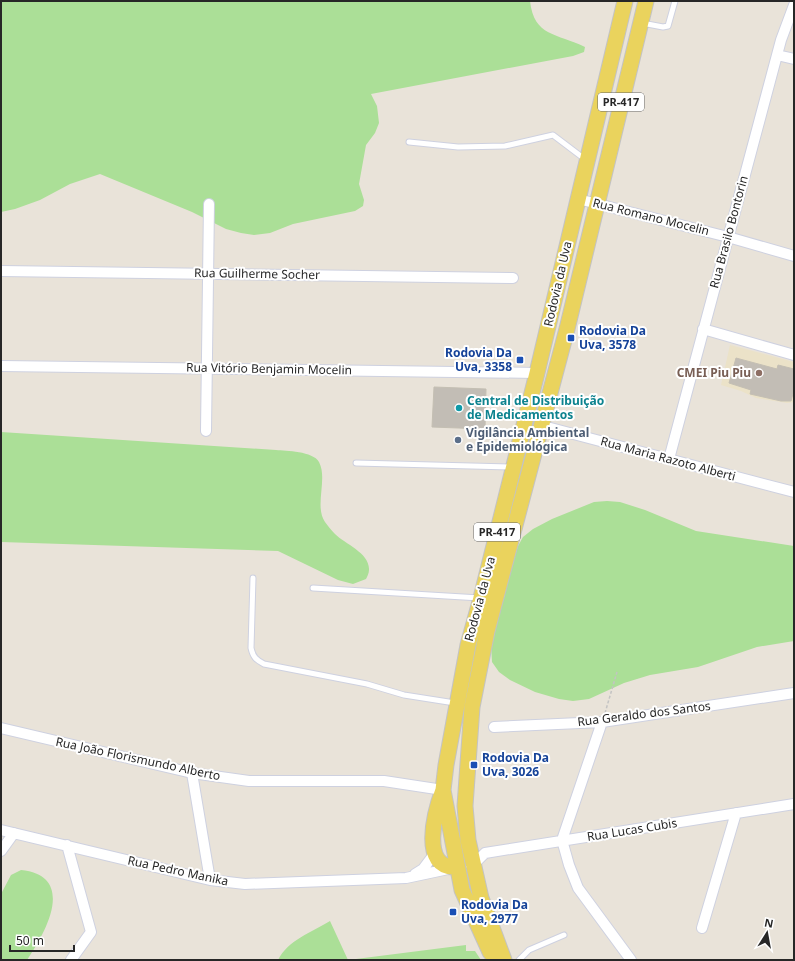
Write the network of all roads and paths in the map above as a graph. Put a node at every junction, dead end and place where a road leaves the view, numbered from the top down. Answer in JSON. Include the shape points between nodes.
{"nodes":[{"id":1,"x":625,"y":1,"type":"edge"},
{"id":2,"x":646,"y":1,"type":"edge"},
{"id":3,"x":675,"y":1,"type":"edge"},
{"id":4,"x":794,"y":5,"type":"edge"},
{"id":5,"x":641,"y":23,"type":"junction"},
{"id":6,"x":777,"y":55,"type":"junction"},
{"id":7,"x":794,"y":59,"type":"edge"},
{"id":8,"x":409,"y":142,"type":"dead end"},
{"id":9,"x":587,"y":161,"type":"junction"},
{"id":10,"x":578,"y":199,"type":"junction"},
{"id":11,"x":209,"y":204,"type":"dead end"},
{"id":12,"x":597,"y":204,"type":"junction"},
{"id":13,"x":728,"y":237,"type":"junction"},
{"id":14,"x":794,"y":256,"type":"edge"},
{"id":15,"x":1,"y":271,"type":"edge"},
{"id":16,"x":208,"y":274,"type":"junction"},
{"id":17,"x":513,"y":278,"type":"dead end"},
{"id":18,"x":703,"y":329,"type":"junction"},
{"id":19,"x":794,"y":355,"type":"edge"},
{"id":20,"x":1,"y":366,"type":"edge"},
{"id":21,"x":207,"y":369,"type":"junction"},
{"id":22,"x":537,"y":373,"type":"junction"},
{"id":23,"x":543,"y":426,"type":"junction"},
{"id":24,"x":206,"y":431,"type":"dead end"},
{"id":25,"x":669,"y":459,"type":"junction"},
{"id":26,"x":356,"y":463,"type":"dead end"},
{"id":27,"x":512,"y":468,"type":"junction"},
{"id":28,"x":794,"y":492,"type":"edge"},
{"id":29,"x":253,"y":578,"type":"dead end"},
{"id":30,"x":314,"y":588,"type":"dead end"},
{"id":31,"x":481,"y":598,"type":"junction"},
{"id":32,"x":618,"y":672,"type":"dead end"},
{"id":33,"x":794,"y":693,"type":"edge"},
{"id":34,"x":456,"y":703,"type":"junction"},
{"id":35,"x":602,"y":722,"type":"junction"},
{"id":36,"x":494,"y":727,"type":"dead end"},
{"id":37,"x":1,"y":728,"type":"edge"},
{"id":38,"x":192,"y":773,"type":"junction"},
{"id":39,"x":443,"y":790,"type":"junction"},
{"id":40,"x":794,"y":804,"type":"edge"},
{"id":41,"x":736,"y":813,"type":"junction"},
{"id":42,"x":1,"y":830,"type":"edge"},
{"id":43,"x":14,"y":833,"type":"junction"},
{"id":44,"x":562,"y":840,"type":"junction"},
{"id":45,"x":67,"y":845,"type":"junction"},
{"id":46,"x":1,"y":851,"type":"edge"},
{"id":47,"x":435,"y":854,"type":"junction"},
{"id":48,"x":474,"y":864,"type":"junction"},
{"id":49,"x":457,"y":868,"type":"junction"},
{"id":50,"x":406,"y":878,"type":"junction"},
{"id":51,"x":210,"y":880,"type":"junction"},
{"id":52,"x":702,"y":928,"type":"dead end"},
{"id":53,"x":564,"y":935,"type":"dead end"},
{"id":54,"x":71,"y":960,"type":"edge"},
{"id":55,"x":497,"y":960,"type":"edge"},
{"id":56,"x":504,"y":960,"type":"edge"},
{"id":57,"x":519,"y":960,"type":"edge"},
{"id":58,"x":631,"y":960,"type":"edge"}],
"edges":[{"from":1,"to":9,"type":"main road","name":"Rodovia da Uva","number":"PR-417"},
{"from":2,"to":5,"type":"main road","name":"Rodovia da Uva","number":"PR-417"},
{"from":3,"to":5,"type":"lane","via":[[668,26]]},
{"from":4,"to":6,"type":"street","name":"Rua Brasilo Bontorin"},
{"from":5,"to":12,"type":"main road","name":"Rodovia da Uva","number":"PR-417"},
{"from":6,"to":7,"type":"street"},
{"from":6,"to":13,"type":"street","name":"Rua Brasilo Bontorin"},
{"from":8,"to":9,"type":"lane","via":[[458,147],[505,146],[553,135]]},
{"from":9,"to":10,"type":"main road","name":"Rodovia da Uva","number":"PR-417"},
{"from":10,"to":12,"type":"street","name":"Rua Romano Mocelin"},
{"from":10,"to":22,"type":"main road","name":"Rodovia da Uva","number":"PR-417"},
{"from":11,"to":16,"type":"street"},
{"from":12,"to":13,"type":"street","name":"Rua Romano Mocelin"},
{"from":12,"to":23,"type":"main road","name":"Rodovia da Uva","number":"PR-417"},
{"from":13,"to":14,"type":"street","name":"Rua Romano Mocelin"},
{"from":13,"to":18,"type":"street","name":"Rua Brasilo Bontorin"},
{"from":15,"to":16,"type":"street","name":"Rua Guilherme Socher"},
{"from":16,"to":17,"type":"street","name":"Rua Guilherme Socher"},
{"from":16,"to":21,"type":"street"},
{"from":18,"to":19,"type":"street"},
{"from":18,"to":25,"type":"street","name":"Rua Brasilo Bontorin"},
{"from":20,"to":21,"type":"street","name":"Rua Vitório Benjamin Mocelin"},
{"from":21,"to":22,"type":"street","name":"Rua Vitório Benjamin Mocelin"},
{"from":21,"to":24,"type":"street"},
{"from":22,"to":27,"type":"main road","name":"Rodovia da Uva","number":"PR-417"},
{"from":23,"to":25,"type":"street","name":"Rua Maria Razoto Alberti"},
{"from":23,"to":48,"type":"main road","name":"Rodovia da Uva","number":"PR-417","via":[[486,639],[472,707],[465,806],[468,840]]},
{"from":25,"to":28,"type":"street","name":"Rua Maria Razoto Alberti"},
{"from":26,"to":27,"type":"lane"},
{"from":27,"to":31,"type":"main road","name":"Rodovia da Uva","number":"PR-417"},
{"from":29,"to":34,"type":"lane","via":[[251,648],[252,655],[257,661],[371,685],[404,695]]},
{"from":30,"to":31,"type":"lane"},
{"from":31,"to":34,"type":"main road","name":"Rodovia da Uva","number":"PR-417"},
{"from":32,"to":35,"type":"path"},
{"from":33,"to":35,"type":"street","name":"Rua Geraldo dos Santos"},
{"from":34,"to":39,"type":"main road","name":"Rodovia da Uva","number":"PR-417"},
{"from":35,"to":36,"type":"street","name":"Rua Geraldo dos Santos"},
{"from":35,"to":44,"type":"street"},
{"from":37,"to":38,"type":"street","name":"Rua João Florismundo Alberto"},
{"from":38,"to":39,"type":"street","name":"Rua João Florismundo Alberto","via":[[249,782],[384,781]]},
{"from":38,"to":51,"type":"street"},
{"from":39,"to":47,"type":"main road","via":[[434,818]]},
{"from":39,"to":49,"type":"main road","name":"Rodovia da Uva","number":"PR-417"},
{"from":40,"to":41,"type":"street","name":"Rua Lucas Cubis"},
{"from":41,"to":44,"type":"street","name":"Rua Lucas Cubis"},
{"from":41,"to":52,"type":"street"},
{"from":42,"to":43,"type":"street","name":"Rua Pedro Manika"},
{"from":43,"to":45,"type":"street","name":"Rua Pedro Manika"},
{"from":43,"to":46,"type":"street"},
{"from":44,"to":48,"type":"street","name":"Rua Lucas Cubis","via":[[485,853]]},
{"from":44,"to":58,"type":"street","via":[[578,888]]},
{"from":45,"to":51,"type":"street","name":"Rua Pedro Manika"},
{"from":45,"to":54,"type":"street","via":[[91,932]]},
{"from":47,"to":49,"type":"main road","via":[[445,867]]},
{"from":47,"to":50,"type":"street","name":"Rua Pedro Manika","via":[[423,869]]},
{"from":48,"to":49,"type":"street","name":"Rua Pedro Manika"},
{"from":48,"to":56,"type":"main road","name":"Rodovia da Uva","number":"PR-417","via":[[481,898]]},
{"from":49,"to":50,"type":"street","name":"Rua Pedro Manika"},
{"from":49,"to":55,"type":"main road","name":"Rodovia da Uva","number":"PR-417","via":[[462,890],[490,952]]},
{"from":50,"to":51,"type":"street","name":"Rua Pedro Manika","via":[[245,884]]},
{"from":53,"to":57,"type":"lane","via":[[529,950]]}]}
